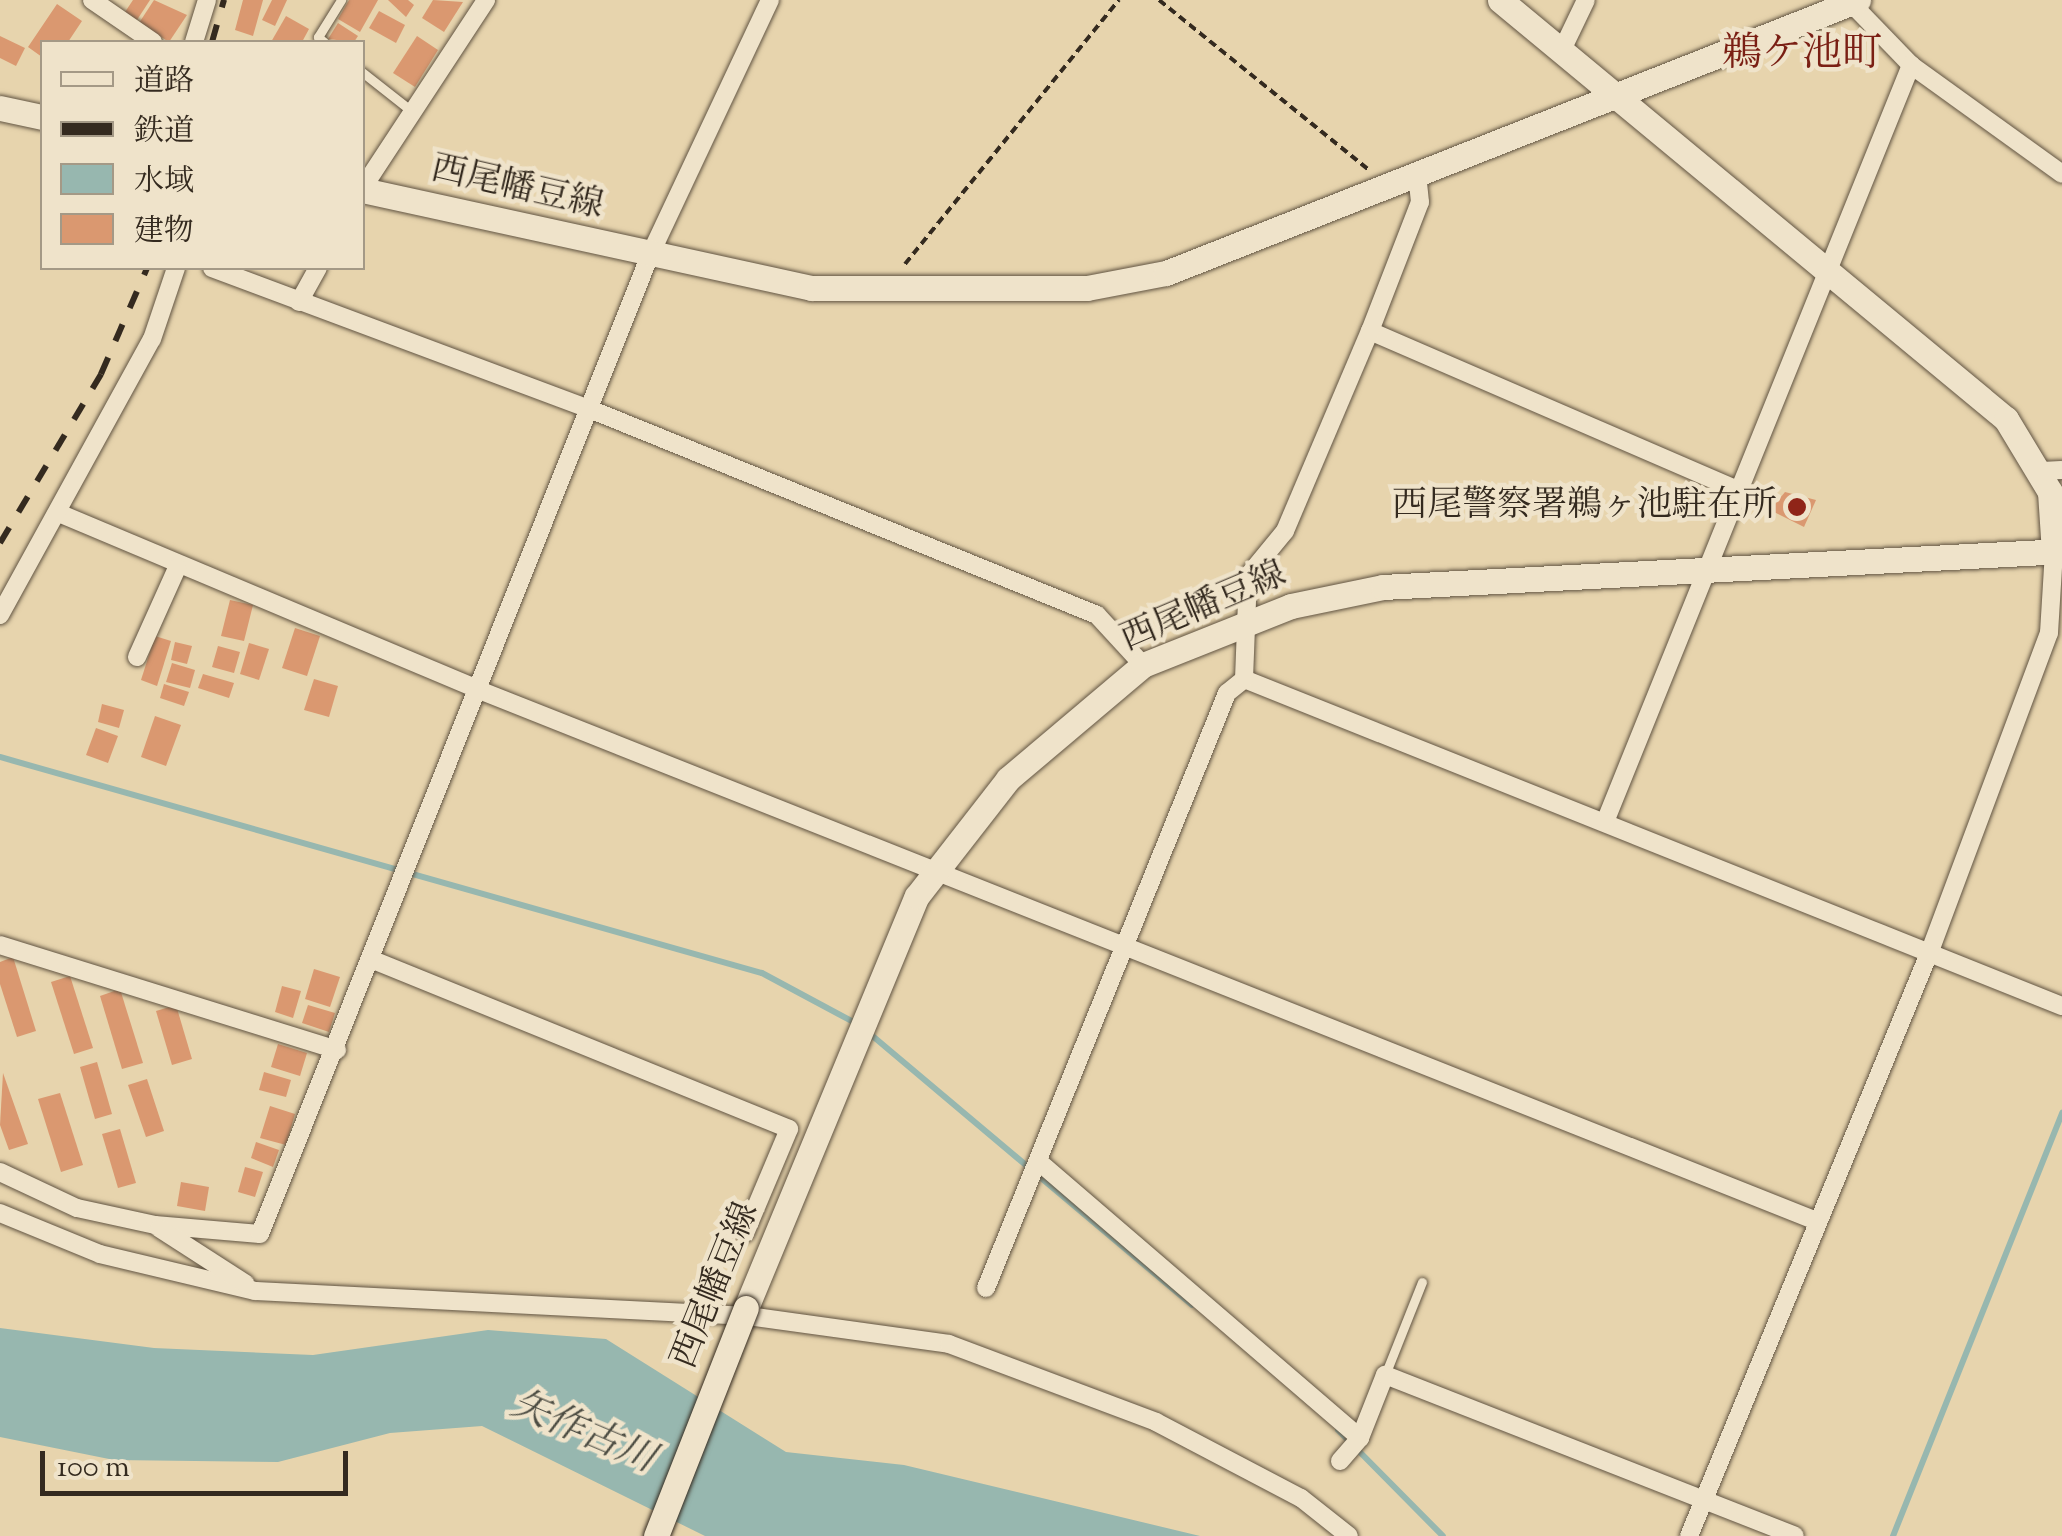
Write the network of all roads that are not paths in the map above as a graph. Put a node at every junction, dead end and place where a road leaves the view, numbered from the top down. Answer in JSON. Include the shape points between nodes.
{"nodes":[{"id":1,"x":92,"y":0,"type":"edge"},
{"id":2,"x":208,"y":0,"type":"edge"},
{"id":3,"x":341,"y":0,"type":"edge"},
{"id":4,"x":486,"y":0,"type":"edge"},
{"id":5,"x":770,"y":0,"type":"edge"},
{"id":6,"x":1500,"y":0,"type":"edge"},
{"id":7,"x":1586,"y":0,"type":"edge"},
{"id":8,"x":1855,"y":2,"type":"edge"},
{"id":9,"x":150,"y":40,"type":"edge"},
{"id":10,"x":195,"y":40,"type":"edge"},
{"id":11,"x":322,"y":40,"type":"edge"},
{"id":12,"x":1562,"y":50,"type":"junction"},
{"id":13,"x":1911,"y":66,"type":"junction"},
{"id":14,"x":365,"y":74,"type":"edge"},
{"id":15,"x":1616,"y":92,"type":"junction"},
{"id":16,"x":0,"y":108,"type":"edge"},
{"id":17,"x":410,"y":109,"type":"junction"},
{"id":18,"x":40,"y":117,"type":"edge"},
{"id":19,"x":1417,"y":172,"type":"junction"},
{"id":20,"x":2062,"y":174,"type":"edge"},
{"id":21,"x":365,"y":184,"type":"edge"},
{"id":22,"x":365,"y":190,"type":"edge"},
{"id":23,"x":650,"y":255,"type":"junction"},
{"id":24,"x":1827,"y":266,"type":"junction"},
{"id":25,"x":175,"y":270,"type":"edge"},
{"id":26,"x":217,"y":270,"type":"edge"},
{"id":27,"x":317,"y":270,"type":"edge"},
{"id":28,"x":299,"y":302,"type":"junction"},
{"id":29,"x":1370,"y":331,"type":"junction"},
{"id":30,"x":592,"y":410,"type":"junction"},
{"id":31,"x":2052,"y":471,"type":"edge"},
{"id":32,"x":1738,"y":490,"type":"junction"},
{"id":33,"x":61,"y":514,"type":"junction"},
{"id":34,"x":2058,"y":552,"type":"edge"},
{"id":35,"x":177,"y":568,"type":"junction"},
{"id":36,"x":1706,"y":570,"type":"junction"},
{"id":37,"x":0,"y":615,"type":"edge"},
{"id":38,"x":1248,"y":623,"type":"junction"},
{"id":39,"x":138,"y":657,"type":"dead end"},
{"id":40,"x":1142,"y":665,"type":"junction"},
{"id":41,"x":1244,"y":679,"type":"junction"},
{"id":42,"x":479,"y":690,"type":"junction"},
{"id":43,"x":1605,"y":822,"type":"junction"},
{"id":44,"x":936,"y":870,"type":"junction"},
{"id":45,"x":0,"y":945,"type":"edge"},
{"id":46,"x":1127,"y":945,"type":"junction"},
{"id":47,"x":1930,"y":951,"type":"junction"},
{"id":48,"x":372,"y":960,"type":"junction"},
{"id":49,"x":2062,"y":1006,"type":"edge"},
{"id":50,"x":337,"y":1050,"type":"junction"},
{"id":51,"x":1038,"y":1160,"type":"junction"},
{"id":52,"x":0,"y":1172,"type":"edge"},
{"id":53,"x":0,"y":1212,"type":"edge"},
{"id":54,"x":1814,"y":1220,"type":"junction"},
{"id":55,"x":155,"y":1225,"type":"junction"},
{"id":56,"x":745,"y":1233,"type":"dead end"},
{"id":57,"x":1422,"y":1282,"type":"dead end"},
{"id":58,"x":986,"y":1288,"type":"dead end"},
{"id":59,"x":255,"y":1290,"type":"junction"},
{"id":60,"x":1386,"y":1375,"type":"junction"},
{"id":61,"x":1360,"y":1438,"type":"junction"},
{"id":62,"x":1340,"y":1461,"type":"dead end"},
{"id":63,"x":1702,"y":1504,"type":"junction"},
{"id":64,"x":656,"y":1536,"type":"edge"},
{"id":65,"x":1349,"y":1536,"type":"edge"},
{"id":66,"x":1690,"y":1536,"type":"edge"},
{"id":67,"x":1795,"y":1536,"type":"edge"}],
"edges":[{"from":1,"to":9,"type":"street"},
{"from":2,"to":10,"type":"street"},
{"from":3,"to":11,"type":"lane"},
{"from":4,"to":17,"type":"street"},
{"from":5,"to":23,"type":"street"},
{"from":6,"to":12,"type":"main road"},
{"from":7,"to":12,"type":"street"},
{"from":8,"to":13,"type":"street"},
{"from":8,"to":15,"type":"main road","name":"西尾幡豆線"},
{"from":12,"to":15,"type":"main road"},
{"from":13,"to":20,"type":"street"},
{"from":13,"to":24,"type":"street"},
{"from":14,"to":17,"type":"lane"},
{"from":15,"to":19,"type":"main road","name":"西尾幡豆線"},
{"from":15,"to":24,"type":"main road"},
{"from":16,"to":18,"type":"main road"},
{"from":17,"to":21,"type":"street"},
{"from":19,"to":23,"type":"main road","name":"西尾幡豆線","via":[[1166,273],[1032,293],[811,288]]},
{"from":19,"to":29,"type":"street","via":[[1420,202]]},
{"from":22,"to":23,"type":"main road","name":"西尾幡豆線"},
{"from":23,"to":30,"type":"street"},
{"from":24,"to":31,"type":"main road","via":[[2006,420]]},
{"from":24,"to":32,"type":"street"},
{"from":25,"to":33,"type":"street","via":[[152,338]]},
{"from":26,"to":28,"type":"street"},
{"from":27,"to":28,"type":"street"},
{"from":28,"to":30,"type":"street"},
{"from":29,"to":32,"type":"street"},
{"from":29,"to":38,"type":"street","via":[[1282,538],[1248,576]]},
{"from":30,"to":40,"type":"street","via":[[1097,616]]},
{"from":30,"to":42,"type":"street"},
{"from":31,"to":34,"type":"main road"},
{"from":32,"to":36,"type":"street"},
{"from":33,"to":35,"type":"street"},
{"from":33,"to":37,"type":"street"},
{"from":34,"to":36,"type":"main road","name":"西尾幡豆線"},
{"from":34,"to":47,"type":"street","via":[[2049,633]]},
{"from":35,"to":39,"type":"street"},
{"from":35,"to":42,"type":"street"},
{"from":36,"to":38,"type":"main road","name":"西尾幡豆線","via":[[1383,588]]},
{"from":36,"to":43,"type":"street"},
{"from":38,"to":40,"type":"main road","name":"西尾幡豆線"},
{"from":38,"to":41,"type":"street"},
{"from":40,"to":44,"type":"main road","name":"西尾幡豆線","via":[[1021,766]]},
{"from":41,"to":43,"type":"street"},
{"from":41,"to":46,"type":"street","via":[[1227,693]]},
{"from":42,"to":44,"type":"street"},
{"from":42,"to":48,"type":"street"},
{"from":43,"to":47,"type":"street"},
{"from":44,"to":46,"type":"street"},
{"from":44,"to":64,"type":"main road","name":"西尾幡豆線","bridge":true,"via":[[882,966]]},
{"from":45,"to":50,"type":"street"},
{"from":46,"to":51,"type":"street"},
{"from":46,"to":54,"type":"street"},
{"from":47,"to":49,"type":"street"},
{"from":47,"to":54,"type":"street"},
{"from":48,"to":50,"type":"street"},
{"from":48,"to":56,"type":"street","via":[[790,1128]]},
{"from":50,"to":55,"type":"street","via":[[260,1234]]},
{"from":51,"to":58,"type":"street"},
{"from":51,"to":61,"type":"street"},
{"from":52,"to":55,"type":"street","via":[[77,1208]]},
{"from":53,"to":59,"type":"street","via":[[100,1254]]},
{"from":54,"to":63,"type":"street"},
{"from":55,"to":59,"type":"street"},
{"from":57,"to":60,"type":"lane"},
{"from":59,"to":65,"type":"street","via":[[748,1316],[949,1344],[1156,1422],[1301,1498]]},
{"from":60,"to":61,"type":"street"},
{"from":60,"to":63,"type":"street"},
{"from":61,"to":62,"type":"street"},
{"from":63,"to":66,"type":"street"},
{"from":63,"to":67,"type":"street"}]}
